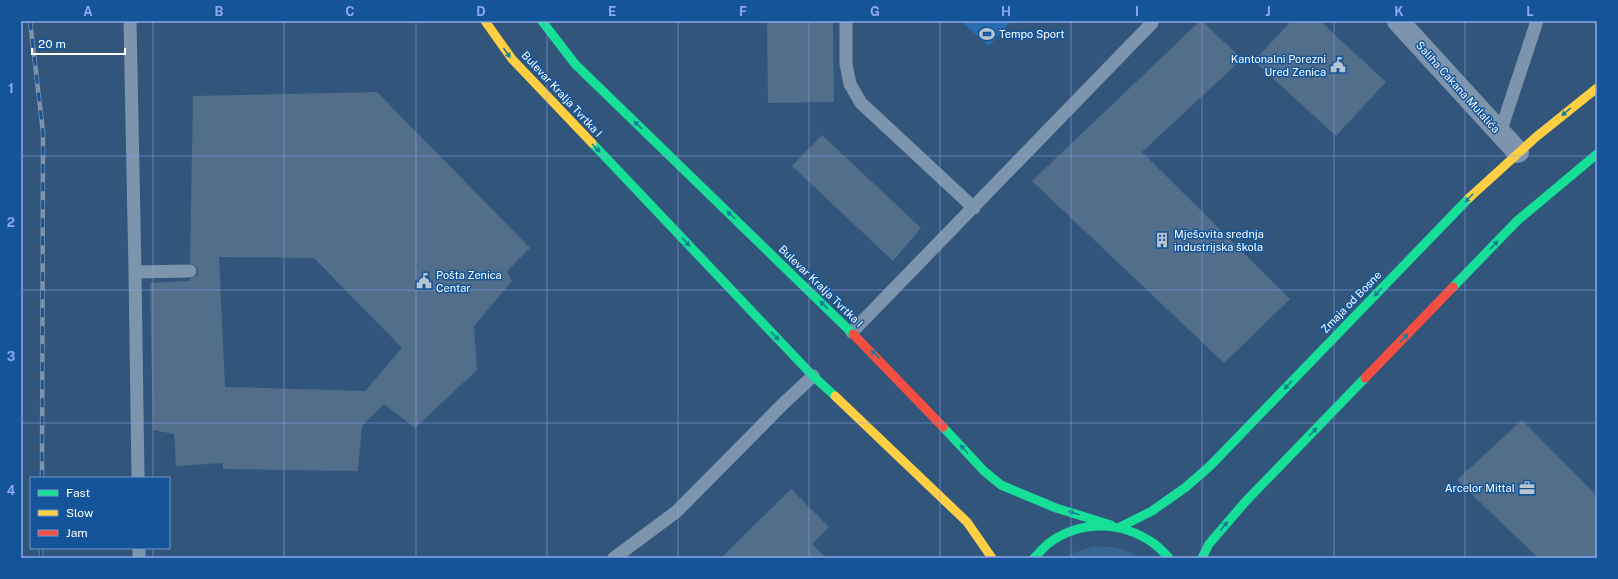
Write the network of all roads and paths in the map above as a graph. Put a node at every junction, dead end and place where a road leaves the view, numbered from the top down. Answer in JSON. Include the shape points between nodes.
{"nodes":[{"id":1,"x":130,"y":21,"type":"edge"},
{"id":2,"x":485,"y":21,"type":"edge"},
{"id":3,"x":542,"y":21,"type":"edge"},
{"id":4,"x":846,"y":21,"type":"edge"},
{"id":5,"x":1150,"y":21,"type":"edge"},
{"id":6,"x":1398,"y":21,"type":"edge"},
{"id":7,"x":1537,"y":21,"type":"edge"},
{"id":8,"x":1597,"y":88,"type":"edge"},
{"id":9,"x":1500,"y":133,"type":"junction"},
{"id":10,"x":1518,"y":152,"type":"junction"},
{"id":11,"x":1597,"y":154,"type":"edge"},
{"id":12,"x":974,"y":208,"type":"junction"},
{"id":13,"x":190,"y":271,"type":"dead end"},
{"id":14,"x":135,"y":272,"type":"junction"},
{"id":15,"x":852,"y":332,"type":"junction"},
{"id":16,"x":813,"y":376,"type":"junction"},
{"id":17,"x":138,"y":477,"type":"edge"},
{"id":18,"x":1115,"y":526,"type":"junction"},
{"id":19,"x":614,"y":558,"type":"edge"},
{"id":20,"x":992,"y":558,"type":"edge"},
{"id":21,"x":1034,"y":558,"type":"edge"},
{"id":22,"x":1168,"y":558,"type":"edge"},
{"id":23,"x":1202,"y":558,"type":"edge"}],
"edges":[{"from":1,"to":14,"type":"lane"},
{"from":2,"to":16,"type":"street","name":"Bulevar Kralja Tvrtka I","one_way":true,"via":[[512,59]]},
{"from":15,"to":3,"type":"street","name":"Bulevar Kralja Tvrtka I","one_way":true,"via":[[575,64]]},
{"from":4,"to":12,"type":"lane","via":[[846,64],[850,84],[861,103]]},
{"from":5,"to":12,"type":"lane","via":[[1152,23]]},
{"from":6,"to":9,"type":"street","name":"Saliha Cakana Mulalića"},
{"from":7,"to":9,"type":"lane"},
{"from":8,"to":10,"type":"street","name":"Zmaja od Bosne","one_way":true},
{"from":9,"to":10,"type":"street","name":"Saliha Cakana Mulalića"},
{"from":10,"to":18,"type":"street","name":"Zmaja od Bosne","one_way":true,"via":[[1478,189],[1211,465],[1152,511]]},
{"from":23,"to":11,"type":"street","one_way":true,"via":[[1209,544],[1246,501],[1517,221]]},
{"from":12,"to":15,"type":"lane"},
{"from":13,"to":14,"type":"lane"},
{"from":14,"to":17,"type":"lane"},
{"from":18,"to":15,"type":"street","name":"Bulevar Kralja Tvrtka I","one_way":true,"via":[[1056,508],[1001,485],[984,471]]},
{"from":16,"to":19,"type":"lane","via":[[676,512]]},
{"from":16,"to":20,"type":"street","name":"Bulevar Kralja Tvrtka I","via":[[968,522]]},
{"from":18,"to":21,"type":"street","name":"Zmaja od Bosne","via":[[1082,527],[1056,538]]},
{"from":18,"to":22,"type":"street","name":"Zmaja od Bosne","via":[[1143,535],[1162,549]]}]}
